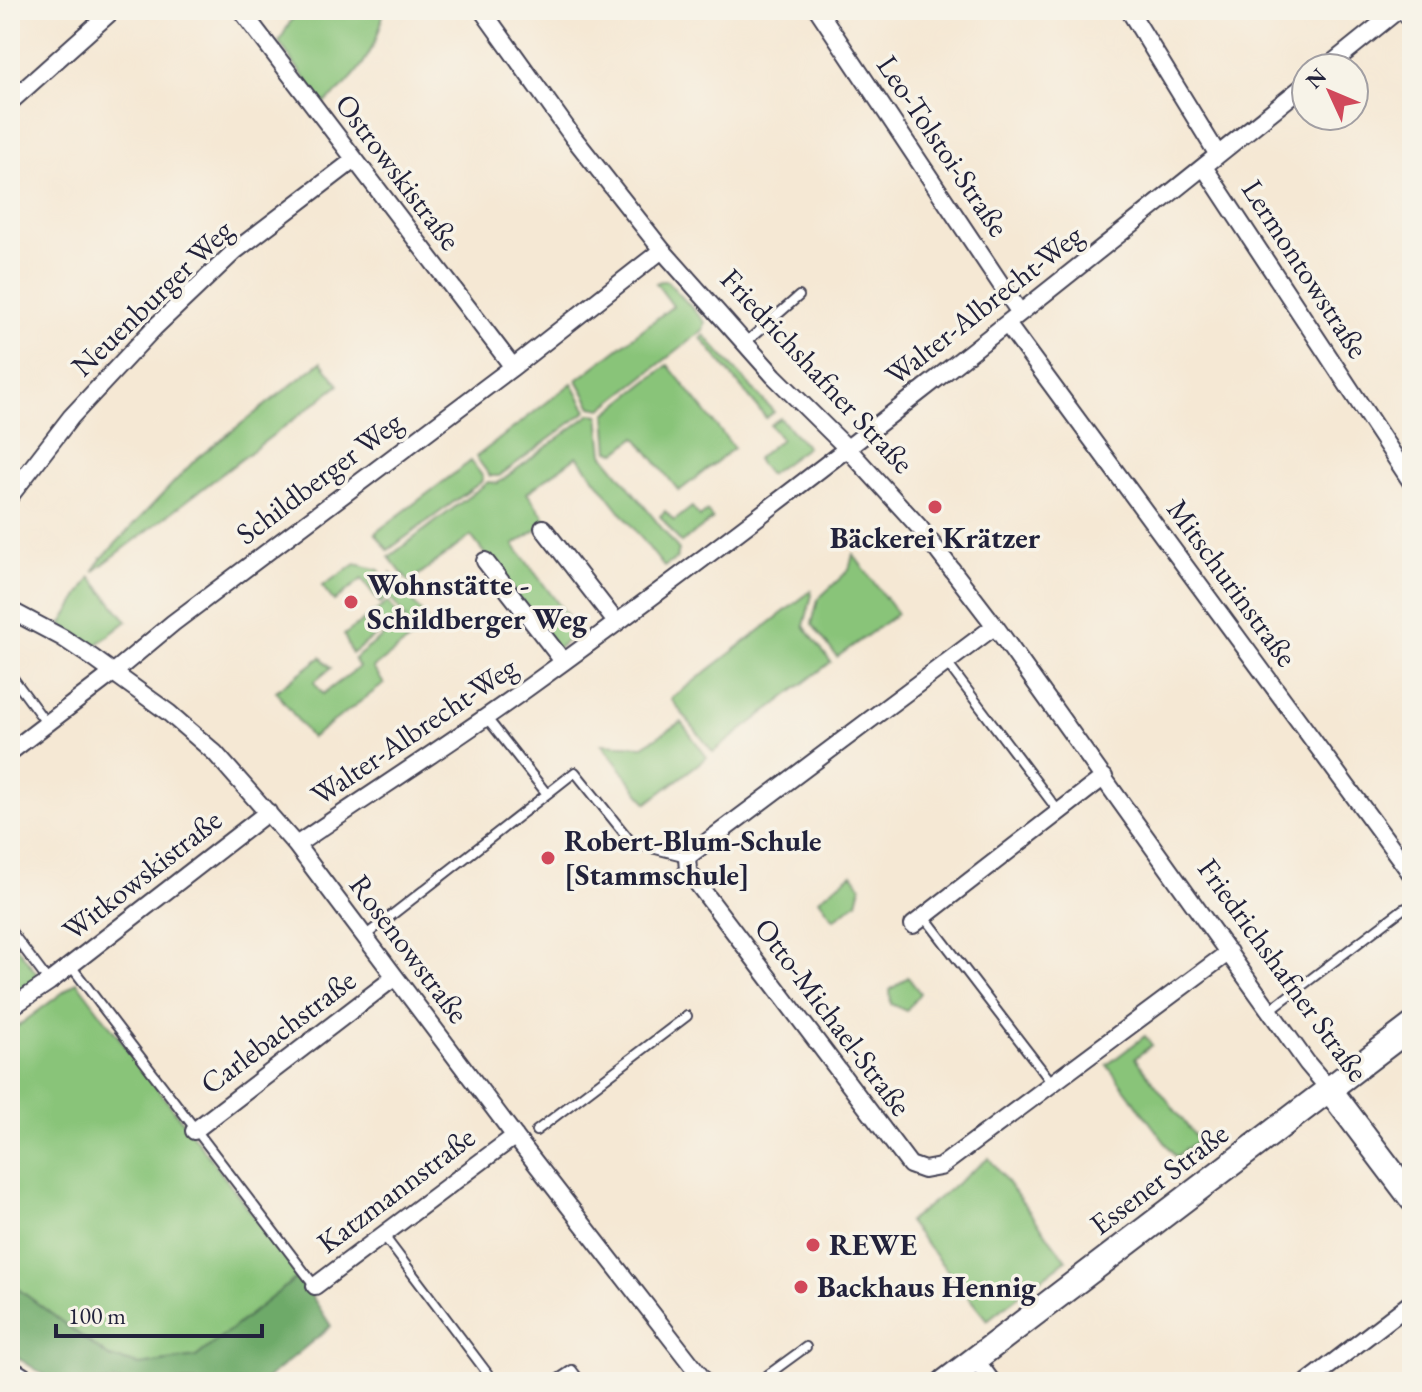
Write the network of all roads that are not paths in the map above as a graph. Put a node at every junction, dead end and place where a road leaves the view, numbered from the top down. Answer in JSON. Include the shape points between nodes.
{"nodes":[{"id":1,"x":113,"y":10,"type":"edge"},
{"id":2,"x":241,"y":10,"type":"edge"},
{"id":3,"x":482,"y":10,"type":"edge"},
{"id":4,"x":818,"y":10,"type":"edge"},
{"id":5,"x":1129,"y":10,"type":"edge"},
{"id":6,"x":1398,"y":10,"type":"edge"},
{"id":7,"x":1404,"y":10,"type":"edge"},
{"id":8,"x":1412,"y":23,"type":"edge"},
{"id":9,"x":1346,"y":52,"type":"edge"},
{"id":10,"x":1290,"y":97,"type":"edge"},
{"id":11,"x":10,"y":102,"type":"edge"},
{"id":12,"x":1218,"y":155,"type":"junction"},
{"id":13,"x":354,"y":160,"type":"junction"},
{"id":14,"x":1204,"y":167,"type":"junction"},
{"id":15,"x":662,"y":250,"type":"junction"},
{"id":16,"x":799,"y":296,"type":"dead end"},
{"id":17,"x":1014,"y":319,"type":"junction"},
{"id":18,"x":745,"y":343,"type":"junction"},
{"id":19,"x":513,"y":367,"type":"junction"},
{"id":20,"x":847,"y":448,"type":"junction"},
{"id":21,"x":1412,"y":483,"type":"edge"},
{"id":22,"x":10,"y":496,"type":"edge"},
{"id":23,"x":543,"y":528,"type":"dead end"},
{"id":24,"x":485,"y":561,"type":"dead end"},
{"id":25,"x":10,"y":610,"type":"edge"},
{"id":26,"x":616,"y":622,"type":"junction"},
{"id":27,"x":995,"y":626,"type":"junction"},
{"id":28,"x":563,"y":661,"type":"junction"},
{"id":29,"x":947,"y":662,"type":"junction"},
{"id":30,"x":113,"y":673,"type":"junction"},
{"id":31,"x":10,"y":674,"type":"edge"},
{"id":32,"x":486,"y":717,"type":"junction"},
{"id":33,"x":47,"y":724,"type":"junction"},
{"id":34,"x":10,"y":752,"type":"edge"},
{"id":35,"x":1104,"y":777,"type":"junction"},
{"id":36,"x":547,"y":794,"type":"junction"},
{"id":37,"x":268,"y":812,"type":"junction"},
{"id":38,"x":1060,"y":812,"type":"junction"},
{"id":39,"x":296,"y":845,"type":"junction"},
{"id":40,"x":687,"y":857,"type":"junction"},
{"id":41,"x":1412,"y":875,"type":"edge"},
{"id":42,"x":1412,"y":906,"type":"edge"},
{"id":43,"x":919,"y":920,"type":"joint"},
{"id":44,"x":10,"y":930,"type":"edge"},
{"id":45,"x":364,"y":936,"type":"junction"},
{"id":46,"x":1229,"y":952,"type":"junction"},
{"id":47,"x":71,"y":965,"type":"junction"},
{"id":48,"x":395,"y":977,"type":"junction"},
{"id":49,"x":49,"y":982,"type":"junction"},
{"id":50,"x":10,"y":1008,"type":"edge"},
{"id":51,"x":1270,"y":1010,"type":"junction"},
{"id":52,"x":687,"y":1016,"type":"dead end"},
{"id":53,"x":1412,"y":1026,"type":"edge"},
{"id":54,"x":1052,"y":1084,"type":"junction"},
{"id":55,"x":1329,"y":1089,"type":"junction"},
{"id":56,"x":194,"y":1131,"type":"junction"},
{"id":57,"x":536,"y":1131,"type":"dead end"},
{"id":58,"x":515,"y":1136,"type":"junction"},
{"id":59,"x":1412,"y":1199,"type":"edge"},
{"id":60,"x":383,"y":1235,"type":"junction"},
{"id":61,"x":315,"y":1286,"type":"joint"},
{"id":62,"x":1412,"y":1302,"type":"edge"},
{"id":63,"x":806,"y":1347,"type":"dead end"},
{"id":64,"x":975,"y":1359,"type":"junction"},
{"id":65,"x":10,"y":1368,"type":"edge"},
{"id":66,"x":32,"y":1382,"type":"edge"},
{"id":67,"x":494,"y":1382,"type":"edge"},
{"id":68,"x":554,"y":1382,"type":"edge"},
{"id":69,"x":581,"y":1382,"type":"edge"},
{"id":70,"x":705,"y":1382,"type":"edge"},
{"id":71,"x":758,"y":1382,"type":"edge"},
{"id":72,"x":945,"y":1382,"type":"edge"},
{"id":73,"x":992,"y":1382,"type":"edge"},
{"id":74,"x":1308,"y":1382,"type":"edge"}],
"edges":[{"from":1,"to":11,"type":"street"},
{"from":2,"to":13,"type":"street","name":"Ostrowskistraße"},
{"from":3,"to":15,"type":"street","name":"Friedrichshafner Straße"},
{"from":4,"to":17,"type":"street","name":"Leo-Tolstoi-Straße"},
{"from":5,"to":12,"type":"street"},
{"from":6,"to":9,"type":"street"},
{"from":7,"to":8,"type":"street"},
{"from":10,"to":12,"type":"street","name":"Walter-Albrecht-Weg"},
{"from":12,"to":14,"type":"street","name":"Walter-Albrecht-Weg"},
{"from":13,"to":19,"type":"street","name":"Ostrowskistraße"},
{"from":13,"to":22,"type":"street","name":"Neuenburger Weg","via":[[235,251],[154,328],[71,417]]},
{"from":14,"to":17,"type":"street","name":"Walter-Albrecht-Weg"},
{"from":14,"to":21,"type":"street","name":"Lermontowstraße"},
{"from":15,"to":18,"type":"street","name":"Friedrichshafner Straße"},
{"from":15,"to":19,"type":"street","name":"Schildberger Weg"},
{"from":16,"to":18,"type":"lane"},
{"from":17,"to":20,"type":"street","name":"Walter-Albrecht-Weg"},
{"from":17,"to":41,"type":"street","name":"Mitschurinstraße"},
{"from":18,"to":20,"type":"street","name":"Friedrichshafner Straße"},
{"from":19,"to":30,"type":"street","name":"Schildberger Weg"},
{"from":20,"to":26,"type":"street","name":"Walter-Albrecht-Weg"},
{"from":20,"to":27,"type":"street","name":"Friedrichshafner Straße","via":[[920,528]]},
{"from":23,"to":26,"type":"street"},
{"from":24,"to":28,"type":"street","name":"Walter-Albrecht-Weg"},
{"from":25,"to":30,"type":"street","name":"Rosenowstraße"},
{"from":26,"to":28,"type":"street","name":"Walter-Albrecht-Weg"},
{"from":27,"to":29,"type":"street"},
{"from":27,"to":35,"type":"street","name":"Friedrichshafner Straße"},
{"from":28,"to":32,"type":"street","name":"Walter-Albrecht-Weg"},
{"from":29,"to":38,"type":"lane"},
{"from":29,"to":40,"type":"street"},
{"from":30,"to":33,"type":"street","name":"Schildberger Weg"},
{"from":30,"to":37,"type":"street","name":"Rosenowstraße","via":[[215,753]]},
{"from":31,"to":33,"type":"lane"},
{"from":32,"to":36,"type":"lane"},
{"from":32,"to":39,"type":"street","name":"Walter-Albrecht-Weg"},
{"from":33,"to":34,"type":"street","name":"Schildberger Weg"},
{"from":35,"to":38,"type":"street"},
{"from":35,"to":46,"type":"street","name":"Friedrichshafner Straße"},
{"from":36,"to":40,"type":"lane","via":[[575,772],[632,843]]},
{"from":36,"to":45,"type":"lane"},
{"from":37,"to":39,"type":"street","name":"Rosenowstraße"},
{"from":37,"to":47,"type":"street","name":"Witkowskistraße"},
{"from":38,"to":43,"type":"street"},
{"from":39,"to":45,"type":"street","name":"Rosenowstraße"},
{"from":40,"to":54,"type":"street","name":"Otto-Michael-Straße","via":[[688,871],[910,1165],[924,1170],[940,1167]]},
{"from":42,"to":51,"type":"lane"},
{"from":43,"to":54,"type":"lane"},
{"from":44,"to":49,"type":"lane"},
{"from":45,"to":48,"type":"street","name":"Rosenowstraße"},
{"from":46,"to":51,"type":"street","name":"Friedrichshafner Straße"},
{"from":46,"to":54,"type":"street","name":"Otto-Michael-Straße"},
{"from":47,"to":49,"type":"street","name":"Witkowskistraße"},
{"from":47,"to":56,"type":"lane","name":"Katzmannstraße"},
{"from":48,"to":56,"type":"street","name":"Carlebachstraße"},
{"from":48,"to":58,"type":"street","name":"Rosenowstraße"},
{"from":49,"to":50,"type":"street","name":"Witkowskistraße"},
{"from":51,"to":55,"type":"street","name":"Friedrichshafner Straße"},
{"from":52,"to":57,"type":"lane"},
{"from":53,"to":55,"type":"main road","name":"Essener Straße"},
{"from":55,"to":59,"type":"main road","name":"Friedrichshafner Straße"},
{"from":55,"to":64,"type":"main road","name":"Essener Straße"},
{"from":56,"to":61,"type":"lane","name":"Katzmannstraße"},
{"from":58,"to":60,"type":"street","name":"Katzmannstraße"},
{"from":58,"to":70,"type":"street","name":"Rosenowstraße"},
{"from":60,"to":61,"type":"street","name":"Katzmannstraße"},
{"from":60,"to":67,"type":"lane"},
{"from":62,"to":74,"type":"street"},
{"from":63,"to":71,"type":"lane"},
{"from":64,"to":72,"type":"main road","name":"Essener Straße"},
{"from":64,"to":73,"type":"street"},
{"from":65,"to":66,"type":"street"},
{"from":68,"to":69,"type":"lane","via":[[572,1370]]}]}
